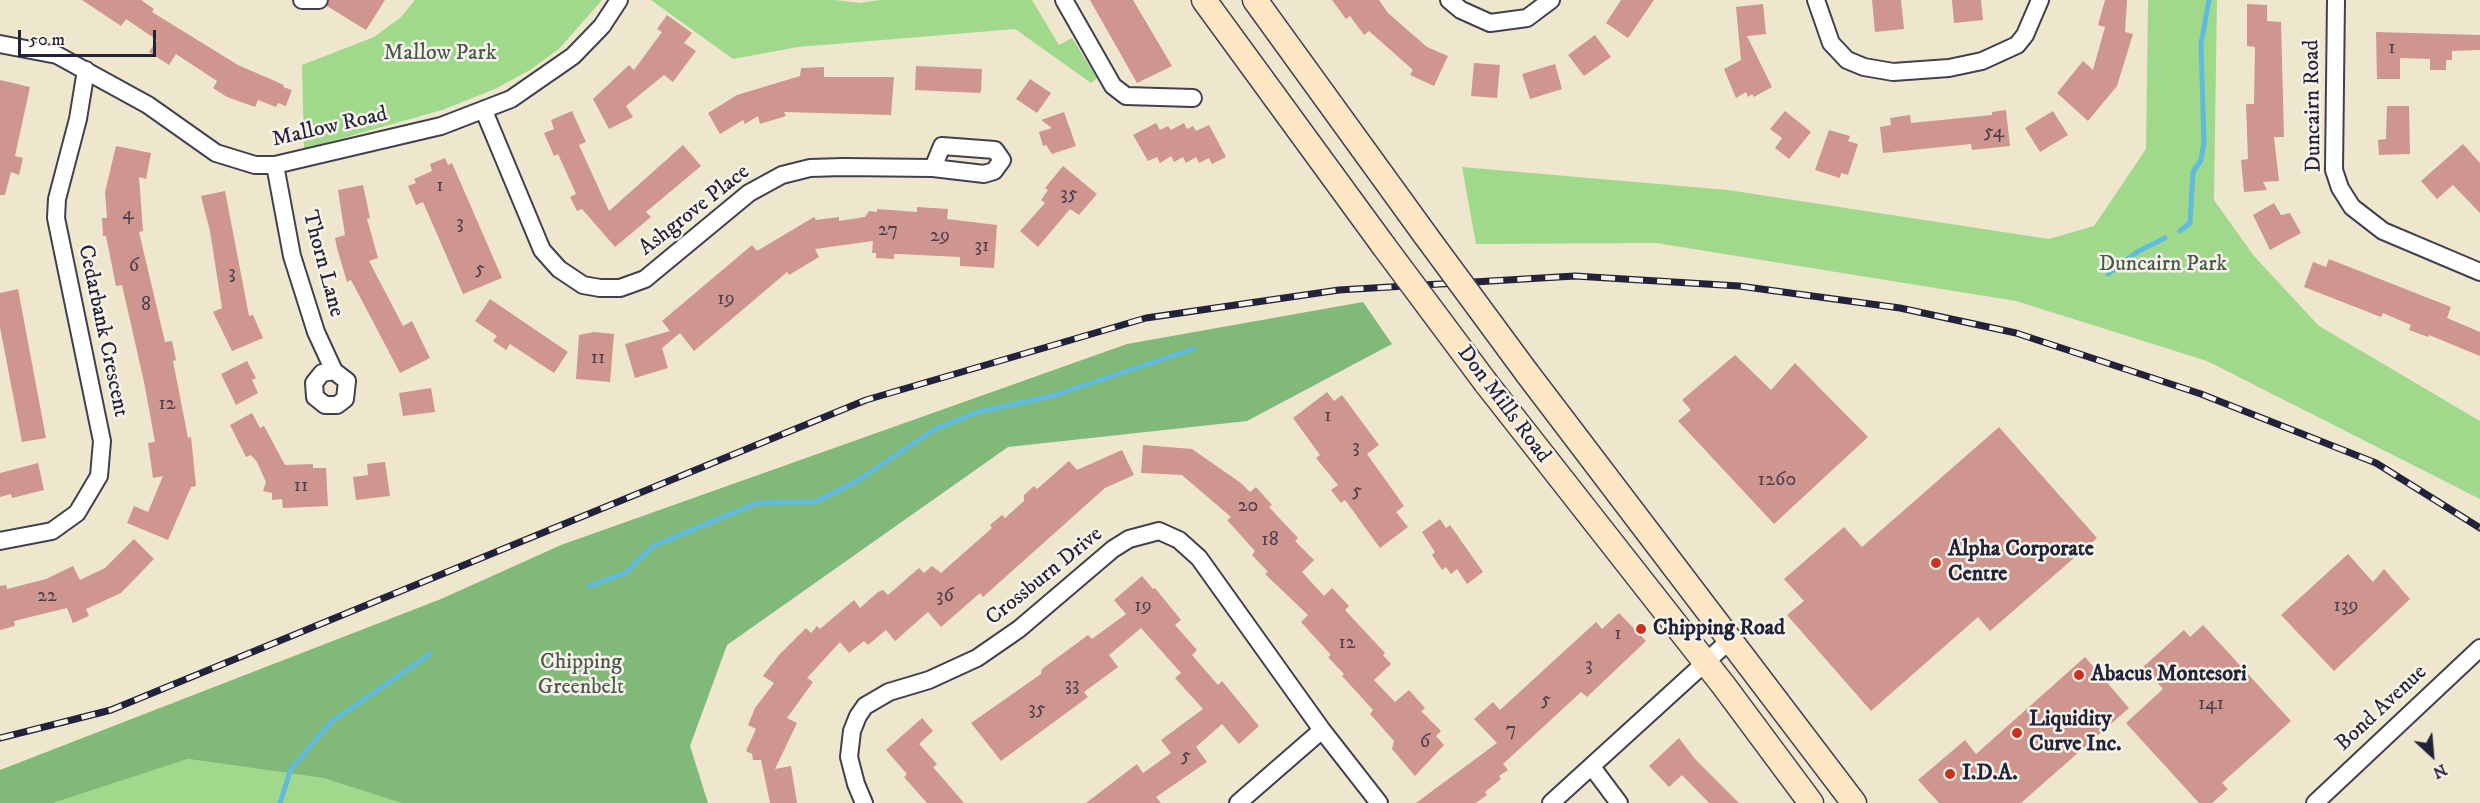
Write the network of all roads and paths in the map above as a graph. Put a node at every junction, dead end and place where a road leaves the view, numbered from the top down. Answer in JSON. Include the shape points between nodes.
{"nodes":[{"id":1,"x":302,"y":0,"type":"edge"},
{"id":2,"x":319,"y":0,"type":"edge"},
{"id":3,"x":619,"y":0,"type":"edge"},
{"id":4,"x":1064,"y":0,"type":"edge"},
{"id":5,"x":1204,"y":0,"type":"edge"},
{"id":6,"x":1255,"y":0,"type":"edge"},
{"id":7,"x":1449,"y":0,"type":"edge"},
{"id":8,"x":1551,"y":0,"type":"edge"},
{"id":9,"x":1816,"y":0,"type":"edge"},
{"id":10,"x":2040,"y":0,"type":"edge"},
{"id":11,"x":2336,"y":0,"type":"edge"},
{"id":12,"x":0,"y":44,"type":"edge"},
{"id":13,"x":86,"y":70,"type":"junction"},
{"id":14,"x":1193,"y":99,"type":"dead end"},
{"id":15,"x":484,"y":111,"type":"junction"},
{"id":16,"x":275,"y":165,"type":"junction"},
{"id":17,"x":933,"y":168,"type":"dead end"},
{"id":18,"x":2480,"y":272,"type":"edge"},
{"id":19,"x":334,"y":371,"type":"dead end"},
{"id":20,"x":0,"y":541,"type":"edge"},
{"id":21,"x":1730,"y":640,"type":"junction"},
{"id":22,"x":2480,"y":648,"type":"edge"},
{"id":23,"x":1705,"y":662,"type":"junction"},
{"id":24,"x":1322,"y":730,"type":"junction"},
{"id":25,"x":1592,"y":767,"type":"junction"},
{"id":26,"x":864,"y":803,"type":"edge"},
{"id":27,"x":1238,"y":803,"type":"edge"},
{"id":28,"x":1379,"y":803,"type":"edge"},
{"id":29,"x":1551,"y":803,"type":"edge"},
{"id":30,"x":1619,"y":803,"type":"edge"},
{"id":31,"x":1811,"y":803,"type":"edge"},
{"id":32,"x":1854,"y":803,"type":"edge"},
{"id":33,"x":2315,"y":803,"type":"edge"}],
"edges":[{"from":1,"to":2,"type":"street"},
{"from":3,"to":15,"type":"street","name":"Mallow Road","via":[[602,26],[557,70]]},
{"from":4,"to":14,"type":"street","via":[[1113,86],[1126,96]]},
{"from":5,"to":23,"type":"main road","name":"Don Mills Road","bridge":true,"via":[[1486,383]]},
{"from":6,"to":21,"type":"main road","name":"Don Mills Road","bridge":true,"via":[[1426,236]]},
{"from":7,"to":8,"type":"street","via":[[1490,23],[1527,18]]},
{"from":9,"to":10,"type":"street","via":[[1831,43],[1847,60],[1893,72],[1948,68],[1982,61],[2011,48],[2025,35]]},
{"from":11,"to":18,"type":"street","name":"Duncairn Road","via":[[2334,170],[2340,188],[2352,207],[2383,231]]},
{"from":12,"to":13,"type":"street","name":"Mallow Road","via":[[57,56]]},
{"from":13,"to":16,"type":"street","name":"Mallow Road","via":[[148,105],[216,153],[255,165]]},
{"from":13,"to":20,"type":"street","name":"Cedarbank Crescent","via":[[56,218],[102,441],[99,476],[77,513],[52,531]]},
{"from":15,"to":16,"type":"street","name":"Mallow Road","via":[[441,126]]},
{"from":15,"to":17,"type":"street","name":"Ashgrove Place","via":[[542,250],[559,269],[583,285],[600,288],[620,288],[645,279],[749,193],[782,175],[821,168]]},
{"from":16,"to":19,"type":"street","name":"Thorn Lane","via":[[292,256],[316,332]]},
{"from":21,"to":23,"type":"street"},
{"from":21,"to":32,"type":"main road","name":"Don Mills Road"},
{"from":22,"to":33,"type":"street","name":"Bond Avenue"},
{"from":23,"to":25,"type":"street"},
{"from":23,"to":31,"type":"main road","name":"Don Mills Road"},
{"from":24,"to":26,"type":"street","name":"Crossburn Drive","via":[[1199,558],[1179,540],[1159,531],[1129,539],[1113,549],[1019,629],[977,658],[929,680],[889,692],[865,706],[852,731],[849,757]]},
{"from":24,"to":27,"type":"street"},
{"from":24,"to":28,"type":"street","name":"Crossburn Drive"},
{"from":25,"to":29,"type":"street"},
{"from":25,"to":30,"type":"street"}]}
